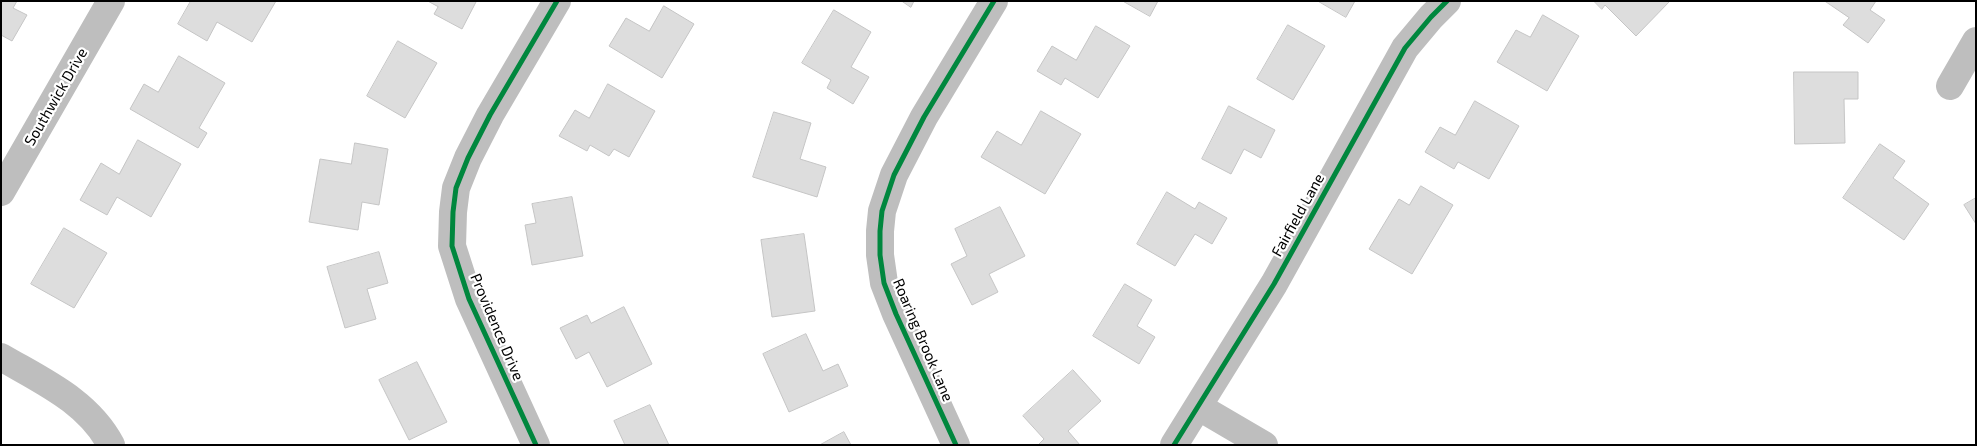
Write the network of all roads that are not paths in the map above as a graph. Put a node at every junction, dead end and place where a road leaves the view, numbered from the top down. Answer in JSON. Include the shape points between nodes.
{"nodes":[{"id":1,"x":111,"y":1,"type":"edge"},
{"id":2,"x":557,"y":1,"type":"edge"},
{"id":3,"x":994,"y":1,"type":"edge"},
{"id":4,"x":1447,"y":1,"type":"edge"},
{"id":5,"x":1976,"y":41,"type":"edge"},
{"id":6,"x":1950,"y":86,"type":"dead end"},
{"id":7,"x":1,"y":192,"type":"edge"},
{"id":8,"x":1,"y":357,"type":"edge"},
{"id":9,"x":1199,"y":407,"type":"junction"},
{"id":10,"x":110,"y":445,"type":"edge"},
{"id":11,"x":536,"y":445,"type":"edge"},
{"id":12,"x":956,"y":445,"type":"edge"},
{"id":13,"x":1174,"y":445,"type":"edge"},
{"id":14,"x":1264,"y":445,"type":"edge"}],
"edges":[{"from":1,"to":7,"type":"street","name":"Southwick Drive"},
{"from":2,"to":11,"type":"street","name":"Providence Drive","via":[[472,150],[456,188],[453,212],[452,246],[469,299]]},
{"from":3,"to":12,"type":"street","name":"Roaring Brook Lane","via":[[924,117],[894,175],[882,211],[880,231],[884,283]]},
{"from":4,"to":9,"type":"street","name":"Fairfield Lane","via":[[1405,48],[1274,284]]},
{"from":5,"to":6,"type":"street"},
{"from":8,"to":10,"type":"street","via":[[82,407]]},
{"from":9,"to":13,"type":"street","name":"Fairfield Lane"},
{"from":9,"to":14,"type":"street"}]}
